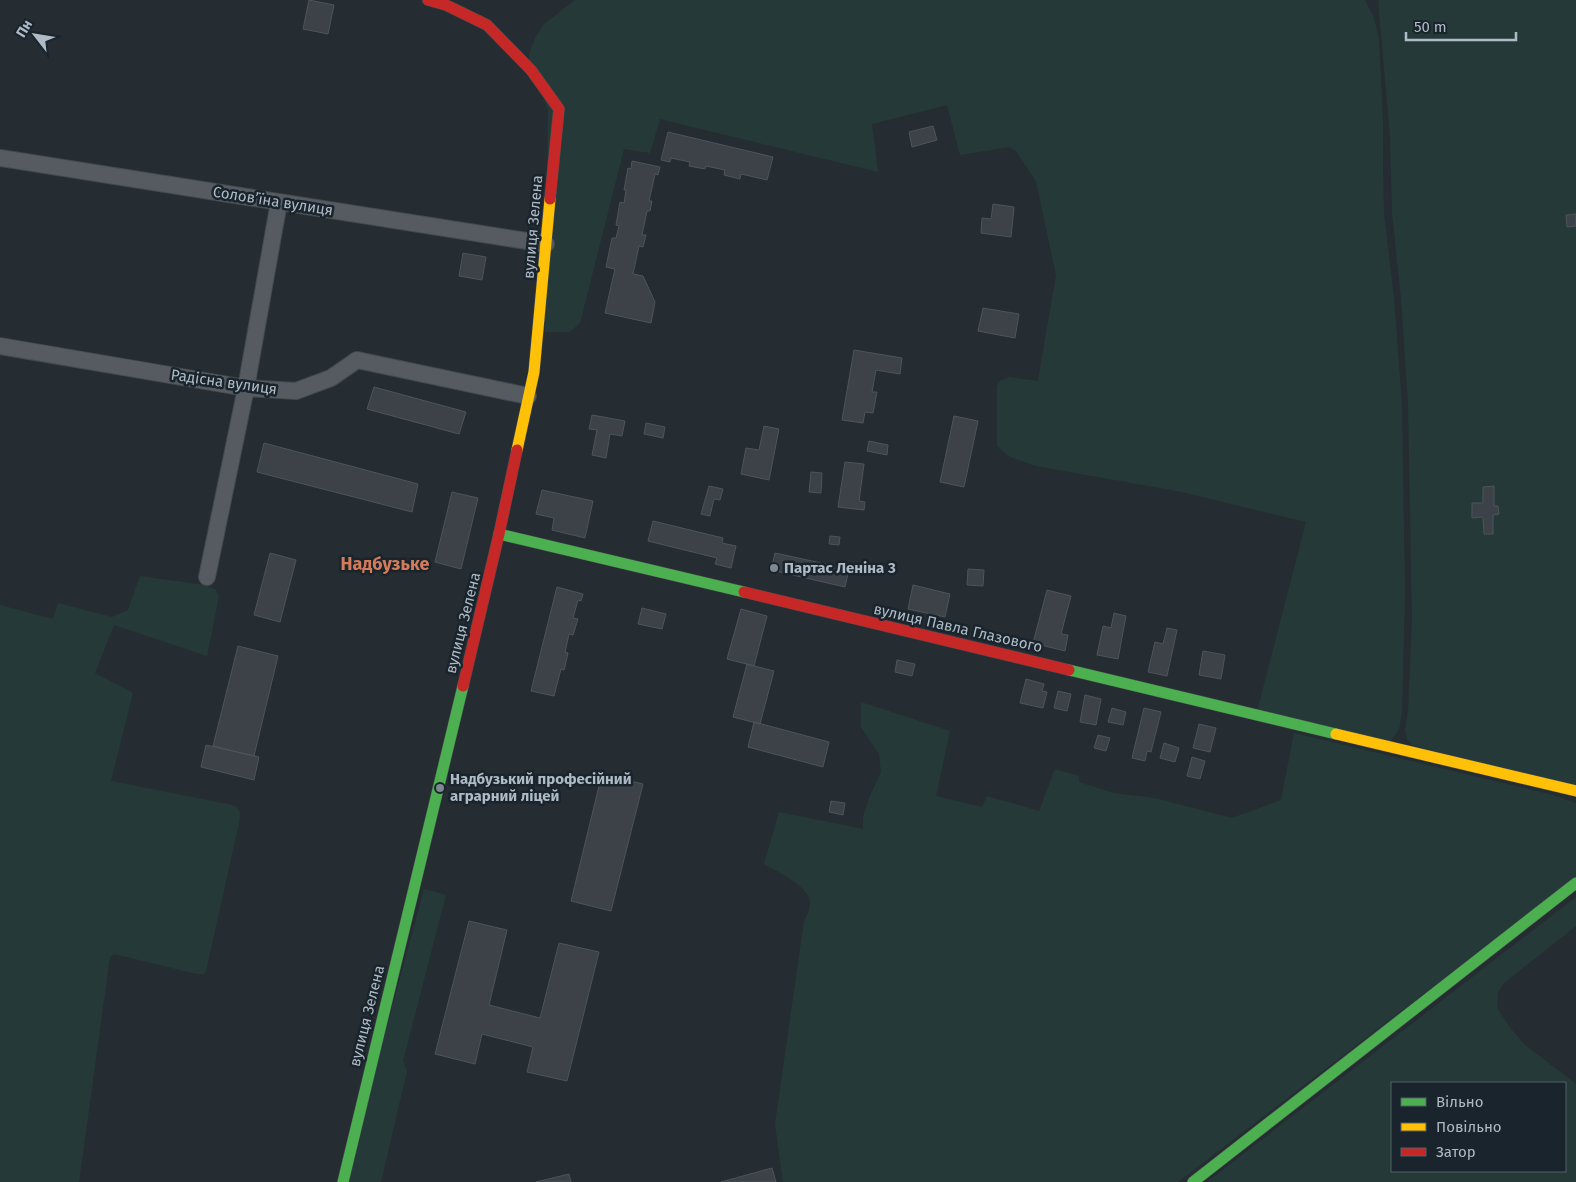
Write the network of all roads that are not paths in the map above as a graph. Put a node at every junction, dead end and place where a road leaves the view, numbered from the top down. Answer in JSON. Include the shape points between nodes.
{"nodes":[{"id":1,"x":428,"y":0,"type":"edge"},
{"id":2,"x":0,"y":158,"type":"edge"},
{"id":3,"x":279,"y":202,"type":"junction"},
{"id":4,"x":546,"y":244,"type":"junction"},
{"id":5,"x":0,"y":346,"type":"edge"},
{"id":6,"x":246,"y":388,"type":"junction"},
{"id":7,"x":528,"y":396,"type":"junction"},
{"id":8,"x":499,"y":534,"type":"junction"},
{"id":9,"x":207,"y":577,"type":"dead end"},
{"id":10,"x":1576,"y":791,"type":"edge"},
{"id":11,"x":1576,"y":883,"type":"edge"},
{"id":12,"x":343,"y":1182,"type":"edge"},
{"id":13,"x":1193,"y":1182,"type":"edge"}],
"edges":[{"from":1,"to":4,"type":"street","name":"вулиця Зелена","via":[[487,25],[531,70],[559,109]]},
{"from":2,"to":3,"type":"street","name":"Соловʼїна вулиця"},
{"from":3,"to":4,"type":"street","name":"Соловʼїна вулиця"},
{"from":3,"to":6,"type":"street"},
{"from":4,"to":7,"type":"street","name":"вулиця Зелена","via":[[534,372]]},
{"from":5,"to":6,"type":"street","name":"Радісна вулиця"},
{"from":6,"to":7,"type":"street","name":"Радісна вулиця","via":[[296,391],[331,378],[356,360]]},
{"from":6,"to":9,"type":"street"},
{"from":7,"to":8,"type":"street","name":"вулиця Зелена"},
{"from":8,"to":10,"type":"street","name":"вулиця Павла Глазового"},
{"from":8,"to":12,"type":"street","name":"вулиця Зелена"},
{"from":11,"to":13,"type":"street"}]}
